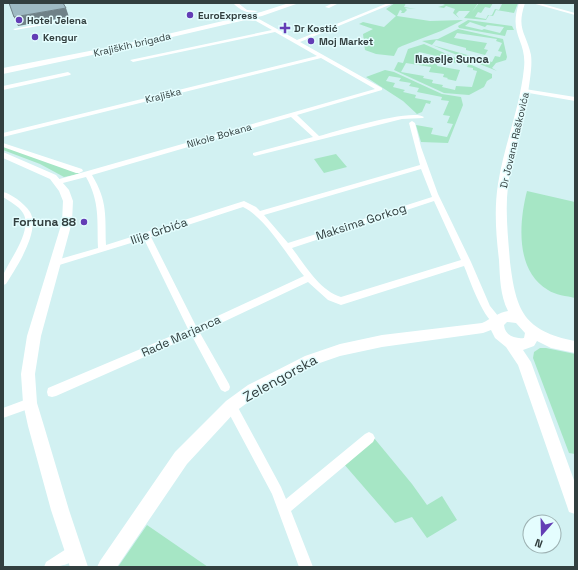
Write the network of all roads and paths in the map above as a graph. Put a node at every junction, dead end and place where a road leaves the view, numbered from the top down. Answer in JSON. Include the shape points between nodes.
{"nodes":[{"id":1,"x":235,"y":3,"type":"edge"},
{"id":2,"x":286,"y":3,"type":"edge"},
{"id":3,"x":296,"y":3,"type":"edge"},
{"id":4,"x":337,"y":3,"type":"edge"},
{"id":5,"x":392,"y":3,"type":"edge"},
{"id":6,"x":522,"y":3,"type":"edge"},
{"id":7,"x":534,"y":3,"type":"edge"},
{"id":8,"x":327,"y":7,"type":"dead end"},
{"id":9,"x":259,"y":13,"type":"junction"},
{"id":10,"x":575,"y":14,"type":"edge"},
{"id":11,"x":243,"y":15,"type":"junction"},
{"id":12,"x":71,"y":19,"type":"dead end"},
{"id":13,"x":15,"y":29,"type":"dead end"},
{"id":14,"x":274,"y":31,"type":"junction"},
{"id":15,"x":297,"y":42,"type":"junction"},
{"id":16,"x":323,"y":56,"type":"junction"},
{"id":17,"x":133,"y":60,"type":"dead end"},
{"id":18,"x":3,"y":67,"type":"edge"},
{"id":19,"x":3,"y":70,"type":"edge"},
{"id":20,"x":68,"y":74,"type":"dead end"},
{"id":21,"x":3,"y":88,"type":"edge"},
{"id":22,"x":525,"y":91,"type":"junction"},
{"id":23,"x":575,"y":99,"type":"edge"},
{"id":24,"x":293,"y":115,"type":"junction"},
{"id":25,"x":420,"y":117,"type":"dead end"},
{"id":26,"x":412,"y":123,"type":"dead end"},
{"id":27,"x":3,"y":135,"type":"edge"},
{"id":28,"x":318,"y":138,"type":"junction"},
{"id":29,"x":3,"y":145,"type":"edge"},
{"id":30,"x":255,"y":154,"type":"dead end"},
{"id":31,"x":3,"y":155,"type":"edge"},
{"id":32,"x":424,"y":166,"type":"junction"},
{"id":33,"x":79,"y":171,"type":"dead end"},
{"id":34,"x":88,"y":174,"type":"junction"},
{"id":35,"x":59,"y":182,"type":"junction"},
{"id":36,"x":3,"y":194,"type":"edge"},
{"id":37,"x":436,"y":198,"type":"junction"},
{"id":38,"x":258,"y":214,"type":"junction"},
{"id":39,"x":146,"y":236,"type":"junction"},
{"id":40,"x":286,"y":247,"type":"junction"},
{"id":41,"x":102,"y":250,"type":"junction"},
{"id":42,"x":466,"y":262,"type":"junction"},
{"id":43,"x":56,"y":263,"type":"junction"},
{"id":44,"x":310,"y":277,"type":"junction"},
{"id":45,"x":3,"y":282,"type":"edge"},
{"id":46,"x":510,"y":304,"type":"junction"},
{"id":47,"x":522,"y":320,"type":"junction"},
{"id":48,"x":496,"y":324,"type":"junction"},
{"id":49,"x":194,"y":331,"type":"junction"},
{"id":50,"x":528,"y":339,"type":"junction"},
{"id":51,"x":510,"y":342,"type":"junction"},
{"id":52,"x":575,"y":347,"type":"edge"},
{"id":53,"x":524,"y":362,"type":"junction"},
{"id":54,"x":225,"y":387,"type":"dead end"},
{"id":55,"x":52,"y":392,"type":"dead end"},
{"id":56,"x":30,"y":403,"type":"junction"},
{"id":57,"x":232,"y":406,"type":"junction"},
{"id":58,"x":3,"y":413,"type":"edge"},
{"id":59,"x":370,"y":438,"type":"dead end"},
{"id":60,"x":575,"y":506,"type":"edge"},
{"id":61,"x":285,"y":508,"type":"junction"},
{"id":62,"x":77,"y":559,"type":"edge"},
{"id":63,"x":111,"y":560,"type":"edge"},
{"id":64,"x":51,"y":567,"type":"edge"},
{"id":65,"x":306,"y":567,"type":"edge"}],
"edges":[{"from":1,"to":11,"type":"street"},
{"from":2,"to":9,"type":"main road","name":"Krajiških brigada"},
{"from":3,"to":9,"type":"main road","name":"Krajiških brigada"},
{"from":4,"to":8,"type":"street"},
{"from":5,"to":15,"type":"street"},
{"from":6,"to":22,"type":"street","name":"Dr Jovana Raškovića","via":[[516,24],[528,52]]},
{"from":7,"to":10,"type":"street"},
{"from":9,"to":11,"type":"main road","name":"Krajiških brigada"},
{"from":9,"to":14,"type":"street"},
{"from":11,"to":18,"type":"main road","name":"Krajiških brigada"},
{"from":11,"to":19,"type":"main road","name":"Krajiških brigada","via":[[85,55]]},
{"from":12,"to":13,"type":"street"},
{"from":14,"to":15,"type":"street"},
{"from":14,"to":17,"type":"street"},
{"from":15,"to":16,"type":"street"},
{"from":16,"to":24,"type":"street","name":"Nikole Bokana","via":[[380,89]]},
{"from":16,"to":27,"type":"street","name":"Krajiška"},
{"from":20,"to":21,"type":"street"},
{"from":22,"to":23,"type":"street"},
{"from":22,"to":46,"type":"street","name":"Dr Jovana Raškovića","via":[[504,174],[501,204],[503,249]]},
{"from":24,"to":28,"type":"street"},
{"from":24,"to":34,"type":"street","name":"Nikole Bokana"},
{"from":25,"to":28,"type":"street","via":[[402,116]]},
{"from":26,"to":32,"type":"street"},
{"from":28,"to":30,"type":"street"},
{"from":29,"to":33,"type":"street"},
{"from":31,"to":35,"type":"street","via":[[41,170]]},
{"from":32,"to":37,"type":"street"},
{"from":32,"to":38,"type":"street"},
{"from":34,"to":35,"type":"street","name":"Nikole Bokana"},
{"from":34,"to":41,"type":"street","via":[[99,195],[102,208]]},
{"from":35,"to":43,"type":"street","via":[[67,195],[69,206]]},
{"from":36,"to":45,"type":"street","via":[[17,203],[27,214],[30,230]]},
{"from":37,"to":40,"type":"street","name":"Maksima Gorkog"},
{"from":37,"to":42,"type":"street"},
{"from":38,"to":39,"type":"street","name":"Ilije Grbića","via":[[248,204],[244,204]]},
{"from":38,"to":40,"type":"street","name":"Ilije Grbića"},
{"from":39,"to":41,"type":"street","name":"Ilije Grbića"},
{"from":39,"to":49,"type":"street"},
{"from":40,"to":44,"type":"street","name":"Ilije Grbića"},
{"from":41,"to":43,"type":"street","name":"Ilije Grbića"},
{"from":42,"to":44,"type":"street","name":"Ilije Grbića","via":[[341,301],[335,301],[326,295]]},
{"from":42,"to":48,"type":"street"},
{"from":43,"to":56,"type":"street","via":[[34,336],[28,374]]},
{"from":44,"to":49,"type":"street","name":"Rade Marjanca"},
{"from":46,"to":47,"type":"street","name":"Dr Jovana Raškovića"},
{"from":46,"to":48,"type":"street","via":[[507,313]]},
{"from":47,"to":48,"type":"street","name":"Zelengorska","via":[[513,317]]},
{"from":47,"to":50,"type":"street","name":"Dr Jovana Raškovića"},
{"from":48,"to":51,"type":"street"},
{"from":48,"to":57,"type":"street","name":"Zelengorska","via":[[334,351],[265,383]]},
{"from":49,"to":54,"type":"street"},
{"from":49,"to":55,"type":"street","name":"Rade Marjanca"},
{"from":50,"to":51,"type":"street"},
{"from":50,"to":52,"type":"street"},
{"from":50,"to":53,"type":"street"},
{"from":51,"to":53,"type":"street"},
{"from":53,"to":60,"type":"street"},
{"from":56,"to":58,"type":"street"},
{"from":56,"to":62,"type":"street","via":[[60,510]]},
{"from":57,"to":61,"type":"street"},
{"from":57,"to":63,"type":"street","name":"Zelengorska","via":[[181,458]]},
{"from":59,"to":61,"type":"street"},
{"from":61,"to":65,"type":"street"},
{"from":62,"to":64,"type":"street"}]}
